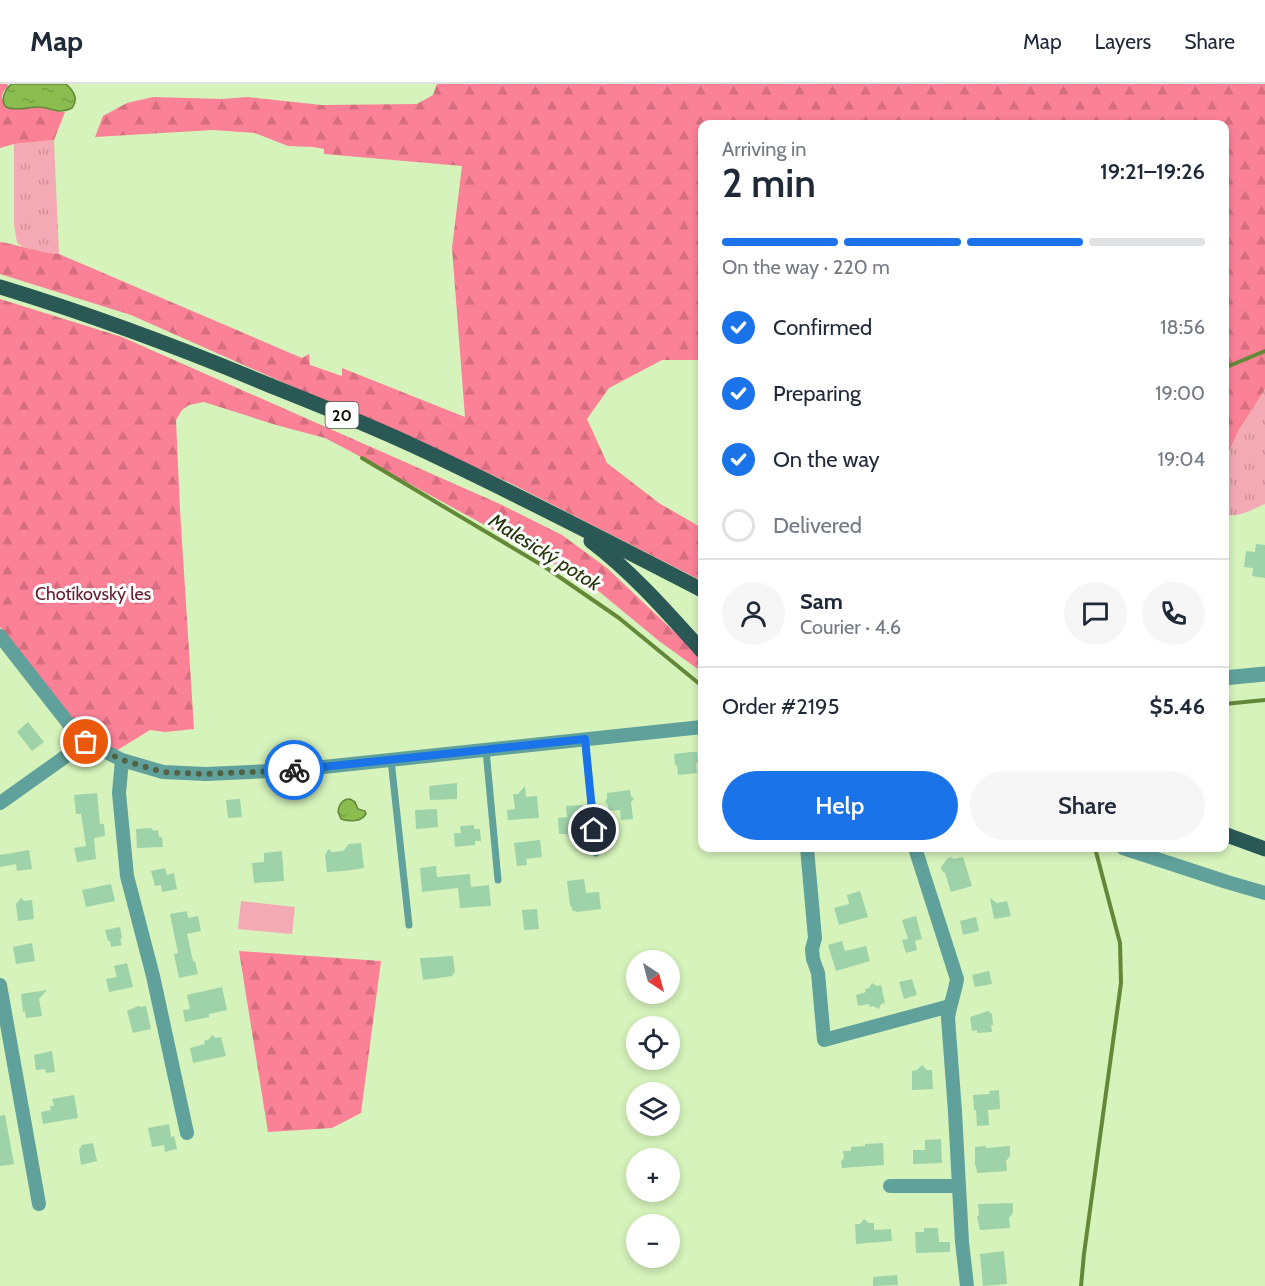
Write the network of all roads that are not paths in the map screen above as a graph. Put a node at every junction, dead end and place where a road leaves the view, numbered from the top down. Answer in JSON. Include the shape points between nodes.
{"nodes":[{"id":1,"x":0,"y":287,"type":"edge"},
{"id":2,"x":555,"y":515,"type":"junction"},
{"id":3,"x":698,"y":588,"type":"edge"},
{"id":4,"x":0,"y":636,"type":"edge"},
{"id":5,"x":698,"y":647,"type":"edge"},
{"id":6,"x":1265,"y":674,"type":"edge"},
{"id":7,"x":1229,"y":678,"type":"edge"},
{"id":8,"x":698,"y":726,"type":"edge"},
{"id":9,"x":585,"y":739,"type":"junction"},
{"id":10,"x":86,"y":742,"type":"junction"},
{"id":11,"x":486,"y":750,"type":"junction"},
{"id":12,"x":391,"y":759,"type":"junction"},
{"id":13,"x":122,"y":760,"type":"junction"},
{"id":14,"x":0,"y":803,"type":"edge"},
{"id":15,"x":1229,"y":836,"type":"edge"},
{"id":16,"x":1265,"y":849,"type":"edge"},
{"id":17,"x":807,"y":852,"type":"edge"},
{"id":18,"x":916,"y":852,"type":"edge"},
{"id":19,"x":1135,"y":852,"type":"edge"},
{"id":20,"x":596,"y":853,"type":"dead end"},
{"id":21,"x":498,"y":880,"type":"dead end"},
{"id":22,"x":1265,"y":893,"type":"edge"},
{"id":23,"x":409,"y":925,"type":"dead end"},
{"id":24,"x":0,"y":985,"type":"edge"},
{"id":25,"x":950,"y":1006,"type":"junction"},
{"id":26,"x":187,"y":1133,"type":"dead end"},
{"id":27,"x":890,"y":1186,"type":"dead end"},
{"id":28,"x":958,"y":1186,"type":"junction"},
{"id":29,"x":39,"y":1204,"type":"dead end"},
{"id":30,"x":967,"y":1286,"type":"edge"}],
"edges":[{"from":1,"to":2,"type":"main road","number":"20","via":[[124,329],[321,405]]},
{"from":2,"to":3,"type":"main road","number":"20"},
{"from":2,"to":5,"type":"main road","via":[[634,577]]},
{"from":4,"to":10,"type":"street"},
{"from":6,"to":7,"type":"street"},
{"from":8,"to":9,"type":"street"},
{"from":9,"to":11,"type":"street"},
{"from":9,"to":20,"type":"lane"},
{"from":10,"to":13,"type":"street"},
{"from":10,"to":14,"type":"street"},
{"from":11,"to":12,"type":"street"},
{"from":11,"to":21,"type":"lane"},
{"from":12,"to":13,"type":"street","via":[[295,770],[206,774],[163,772]]},
{"from":12,"to":23,"type":"lane"},
{"from":13,"to":26,"type":"street","via":[[119,794],[128,876]]},
{"from":15,"to":16,"type":"main road"},
{"from":17,"to":25,"type":"street","via":[[815,938],[812,949],[824,1040]]},
{"from":18,"to":25,"type":"street","via":[[957,979]]},
{"from":19,"to":22,"type":"street"},
{"from":24,"to":29,"type":"street"},
{"from":25,"to":28,"type":"street"},
{"from":27,"to":28,"type":"street"},
{"from":28,"to":30,"type":"street"}]}
